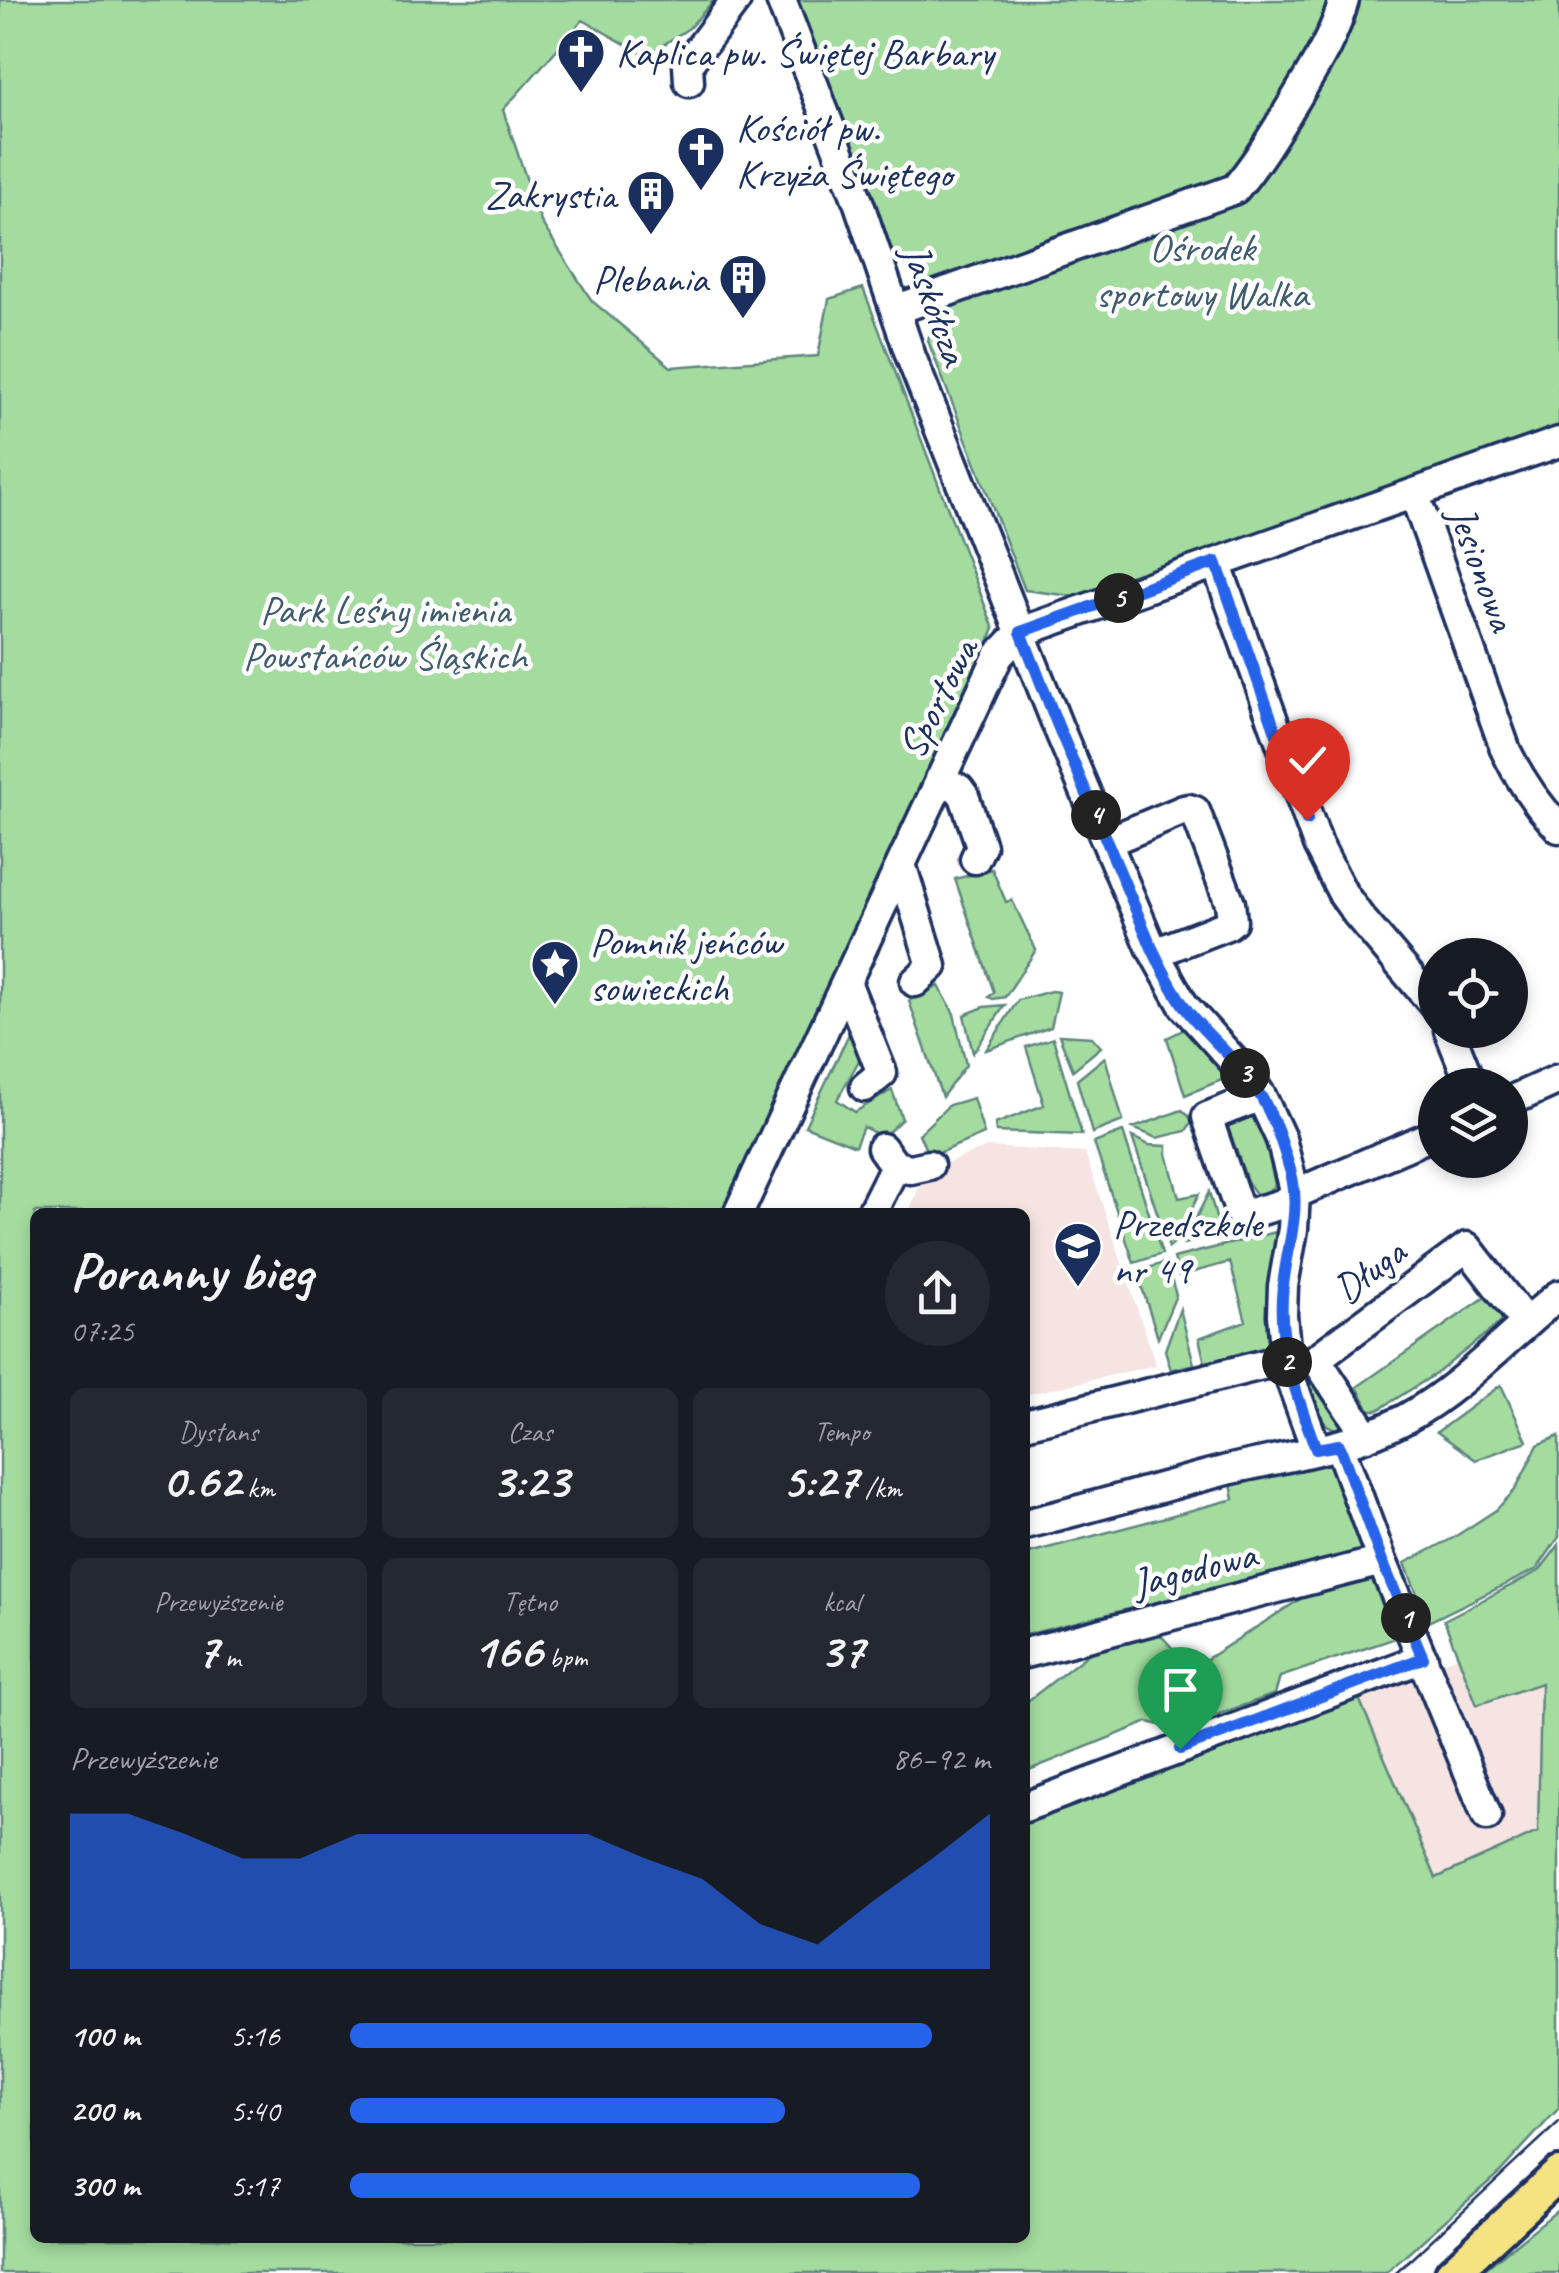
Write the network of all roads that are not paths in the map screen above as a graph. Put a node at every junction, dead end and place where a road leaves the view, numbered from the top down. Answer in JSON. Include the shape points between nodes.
{"nodes":[{"id":1,"x":736,"y":0,"type":"edge"},
{"id":2,"x":782,"y":0,"type":"edge"},
{"id":3,"x":1344,"y":0,"type":"edge"},
{"id":4,"x":689,"y":82,"type":"dead end"},
{"id":5,"x":895,"y":310,"type":"junction"},
{"id":6,"x":1559,"y":442,"type":"edge"},
{"id":7,"x":1414,"y":493,"type":"junction"},
{"id":8,"x":1216,"y":562,"type":"junction"},
{"id":9,"x":1021,"y":632,"type":"junction"},
{"id":10,"x":940,"y":779,"type":"junction"},
{"id":11,"x":1559,"y":828,"type":"edge"},
{"id":12,"x":1107,"y":842,"type":"junction"},
{"id":13,"x":975,"y":859,"type":"dead end"},
{"id":14,"x":900,"y":864,"type":"junction"},
{"id":15,"x":1154,"y":953,"type":"junction"},
{"id":16,"x":846,"y":982,"type":"junction"},
{"id":17,"x":915,"y":982,"type":"dead end"},
{"id":18,"x":1418,"y":986,"type":"edge"},
{"id":19,"x":1559,"y":1079,"type":"edge"},
{"id":20,"x":865,"y":1087,"type":"dead end"},
{"id":21,"x":1528,"y":1092,"type":"edge"},
{"id":22,"x":1261,"y":1096,"type":"junction"},
{"id":23,"x":1418,"y":1141,"type":"edge"},
{"id":24,"x":929,"y":1165,"type":"dead end"},
{"id":25,"x":1295,"y":1194,"type":"junction"},
{"id":26,"x":741,"y":1208,"type":"edge"},
{"id":27,"x":873,"y":1208,"type":"edge"},
{"id":28,"x":1559,"y":1295,"type":"edge"},
{"id":29,"x":1526,"y":1323,"type":"junction"},
{"id":30,"x":1286,"y":1359,"type":"junction"},
{"id":31,"x":1030,"y":1423,"type":"edge"},
{"id":32,"x":1367,"y":1436,"type":"junction"},
{"id":33,"x":1327,"y":1447,"type":"junction"},
{"id":34,"x":1030,"y":1523,"type":"edge"},
{"id":35,"x":1382,"y":1561,"type":"junction"},
{"id":36,"x":1030,"y":1653,"type":"edge"},
{"id":37,"x":1423,"y":1658,"type":"junction"},
{"id":38,"x":1030,"y":1805,"type":"edge"},
{"id":39,"x":1487,"y":1816,"type":"dead end"},
{"id":40,"x":1559,"y":2174,"type":"edge"},
{"id":41,"x":1452,"y":2273,"type":"edge"}],
"edges":[{"from":1,"to":4,"type":"street","via":[[688,64]]},
{"from":2,"to":5,"type":"street","name":"Jaskółcza"},
{"from":3,"to":5,"type":"street","via":[[1300,92],[1235,190]]},
{"from":5,"to":9,"type":"street","name":"Jaskółcza"},
{"from":6,"to":7,"type":"street","name":"Sportowa"},
{"from":7,"to":8,"type":"street","name":"Sportowa"},
{"from":7,"to":11,"type":"street","name":"Jesionowa","via":[[1506,751]]},
{"from":8,"to":9,"type":"street","name":"Sportowa"},
{"from":8,"to":18,"type":"street","via":[[1318,845],[1358,916]]},
{"from":9,"to":10,"type":"street","name":"Sportowa","via":[[1000,655]]},
{"from":9,"to":12,"type":"street","name":"Jaskółcza"},
{"from":10,"to":13,"type":"street","via":[[964,796],[981,846]]},
{"from":10,"to":14,"type":"street","name":"Sportowa"},
{"from":12,"to":15,"type":"street","name":"Jaskółcza"},
{"from":12,"to":15,"type":"street","via":[[1184,810],[1195,812],[1232,921]]},
{"from":14,"to":16,"type":"street","name":"Sportowa"},
{"from":14,"to":17,"type":"street","via":[[932,966]]},
{"from":15,"to":22,"type":"street","name":"Jaskółcza","via":[[1184,1006]]},
{"from":16,"to":20,"type":"street","via":[[882,1074]]},
{"from":16,"to":26,"type":"street","name":"Sportowa"},
{"from":19,"to":21,"type":"street"},
{"from":22,"to":25,"type":"street","name":"Jaskółcza"},
{"from":22,"to":25,"type":"street","via":[[1207,1117],[1241,1216]]},
{"from":23,"to":25,"type":"street"},
{"from":24,"to":27,"type":"street","via":[[911,1169],[888,1157]]},
{"from":25,"to":30,"type":"street","name":"Jaskółcza","via":[[1283,1286]]},
{"from":28,"to":29,"type":"street"},
{"from":29,"to":32,"type":"street","via":[[1424,1408]]},
{"from":29,"to":32,"type":"street","name":"Długa","via":[[1467,1248],[1316,1359]]},
{"from":30,"to":31,"type":"street"},
{"from":30,"to":33,"type":"street","name":"Jaskółcza"},
{"from":32,"to":33,"type":"street"},
{"from":33,"to":34,"type":"street"},
{"from":33,"to":35,"type":"street","name":"Jaskółcza"},
{"from":35,"to":36,"type":"street","name":"Jagodowa"},
{"from":35,"to":37,"type":"street","name":"Jaskółcza"},
{"from":37,"to":38,"type":"street"},
{"from":37,"to":39,"type":"street","name":"Jaskółcza"},
{"from":40,"to":41,"type":"main road"}]}
